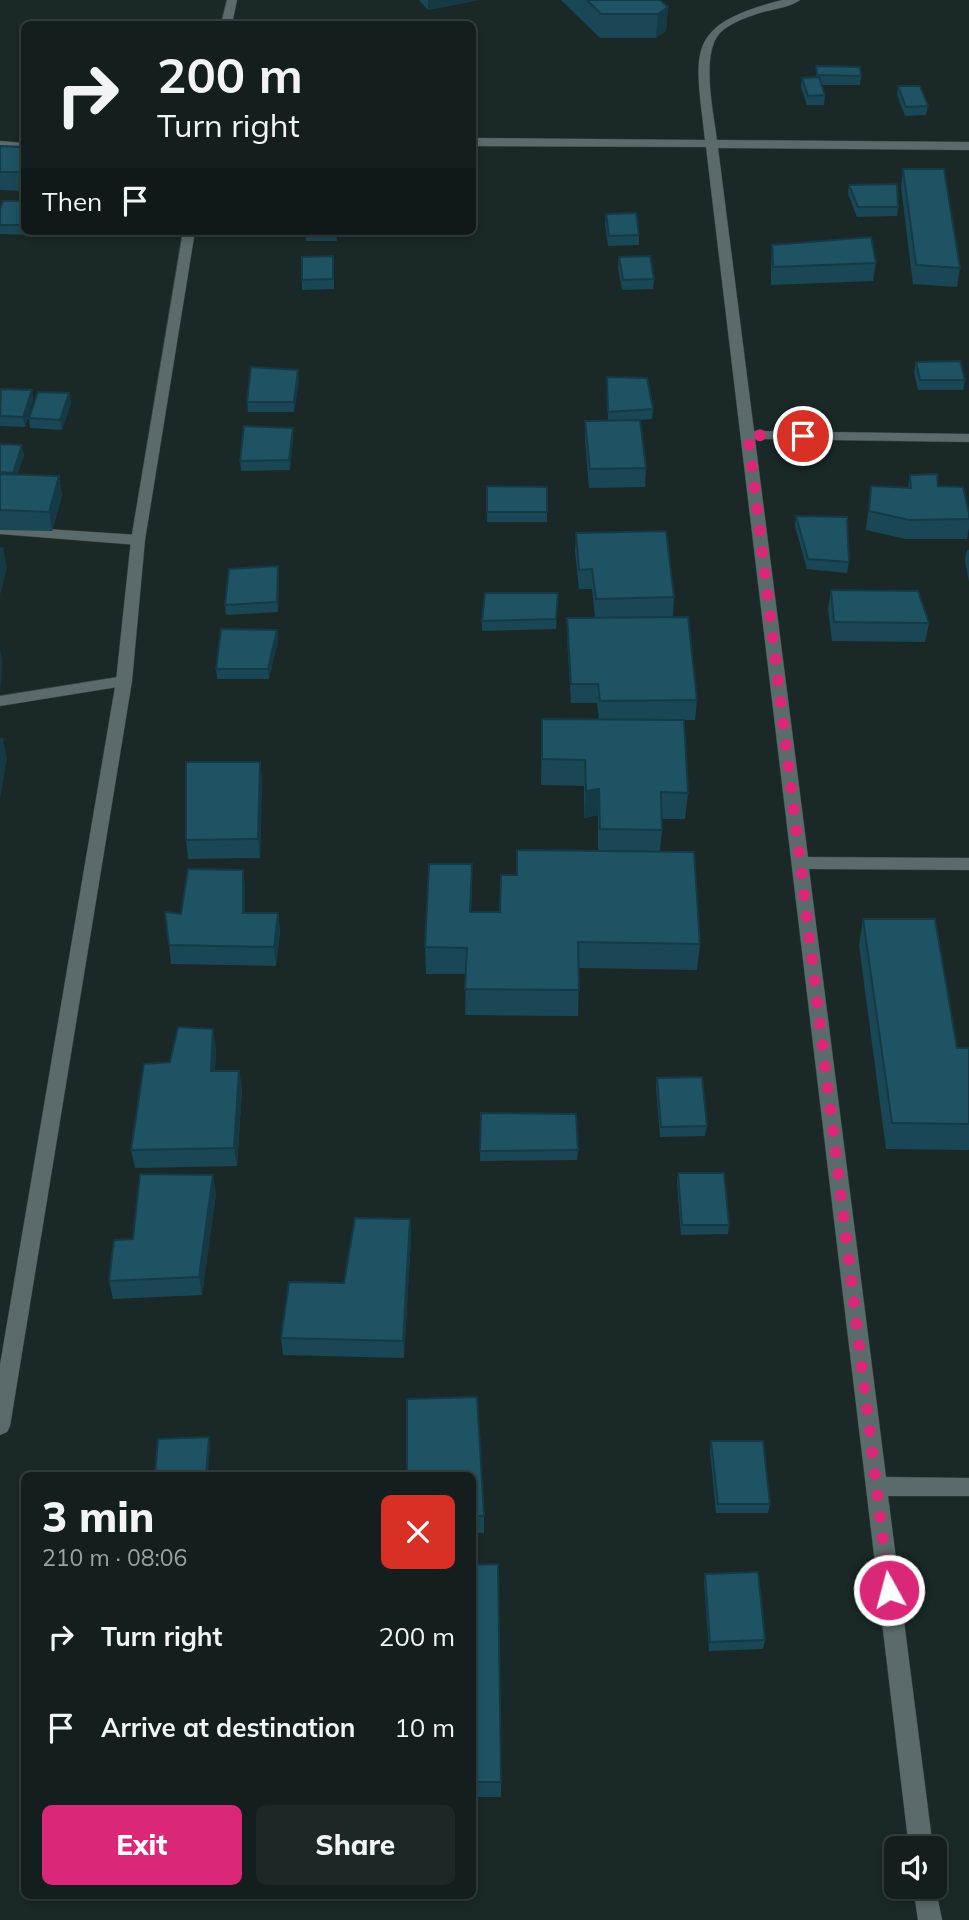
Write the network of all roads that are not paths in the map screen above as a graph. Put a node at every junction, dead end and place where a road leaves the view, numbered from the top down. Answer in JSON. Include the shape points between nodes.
{"nodes":[{"id":1,"x":232,"y":0,"type":"edge"},
{"id":2,"x":795,"y":0,"type":"edge"},
{"id":3,"x":228,"y":21,"type":"edge"},
{"id":4,"x":476,"y":142,"type":"edge"},
{"id":5,"x":0,"y":145,"type":"edge"},
{"id":6,"x":21,"y":146,"type":"edge"},
{"id":7,"x":712,"y":146,"type":"junction"},
{"id":8,"x":969,"y":146,"type":"edge"},
{"id":9,"x":188,"y":235,"type":"edge"},
{"id":10,"x":748,"y":435,"type":"junction"},
{"id":11,"x":969,"y":439,"type":"edge"},
{"id":12,"x":0,"y":530,"type":"edge"},
{"id":13,"x":138,"y":540,"type":"junction"},
{"id":14,"x":124,"y":681,"type":"junction"},
{"id":15,"x":0,"y":701,"type":"edge"},
{"id":16,"x":800,"y":863,"type":"junction"},
{"id":17,"x":969,"y":863,"type":"edge"},
{"id":18,"x":0,"y":1426,"type":"edge"},
{"id":19,"x":877,"y":1486,"type":"junction"},
{"id":20,"x":969,"y":1487,"type":"edge"},
{"id":21,"x":920,"y":1836,"type":"edge"},
{"id":22,"x":927,"y":1899,"type":"edge"},
{"id":23,"x":930,"y":1920,"type":"edge"}],
"edges":[{"from":1,"to":3,"type":"street"},
{"from":2,"to":7,"type":"street","via":[[741,14],[709,37],[703,53]]},
{"from":4,"to":7,"type":"street"},
{"from":5,"to":6,"type":"street"},
{"from":7,"to":8,"type":"street"},
{"from":7,"to":10,"type":"street"},
{"from":9,"to":13,"type":"street"},
{"from":10,"to":11,"type":"street"},
{"from":10,"to":16,"type":"street"},
{"from":12,"to":13,"type":"street"},
{"from":13,"to":14,"type":"street"},
{"from":14,"to":15,"type":"street"},
{"from":14,"to":18,"type":"street"},
{"from":16,"to":17,"type":"street"},
{"from":16,"to":19,"type":"street"},
{"from":19,"to":20,"type":"street"},
{"from":19,"to":21,"type":"street"},
{"from":22,"to":23,"type":"street"}]}
